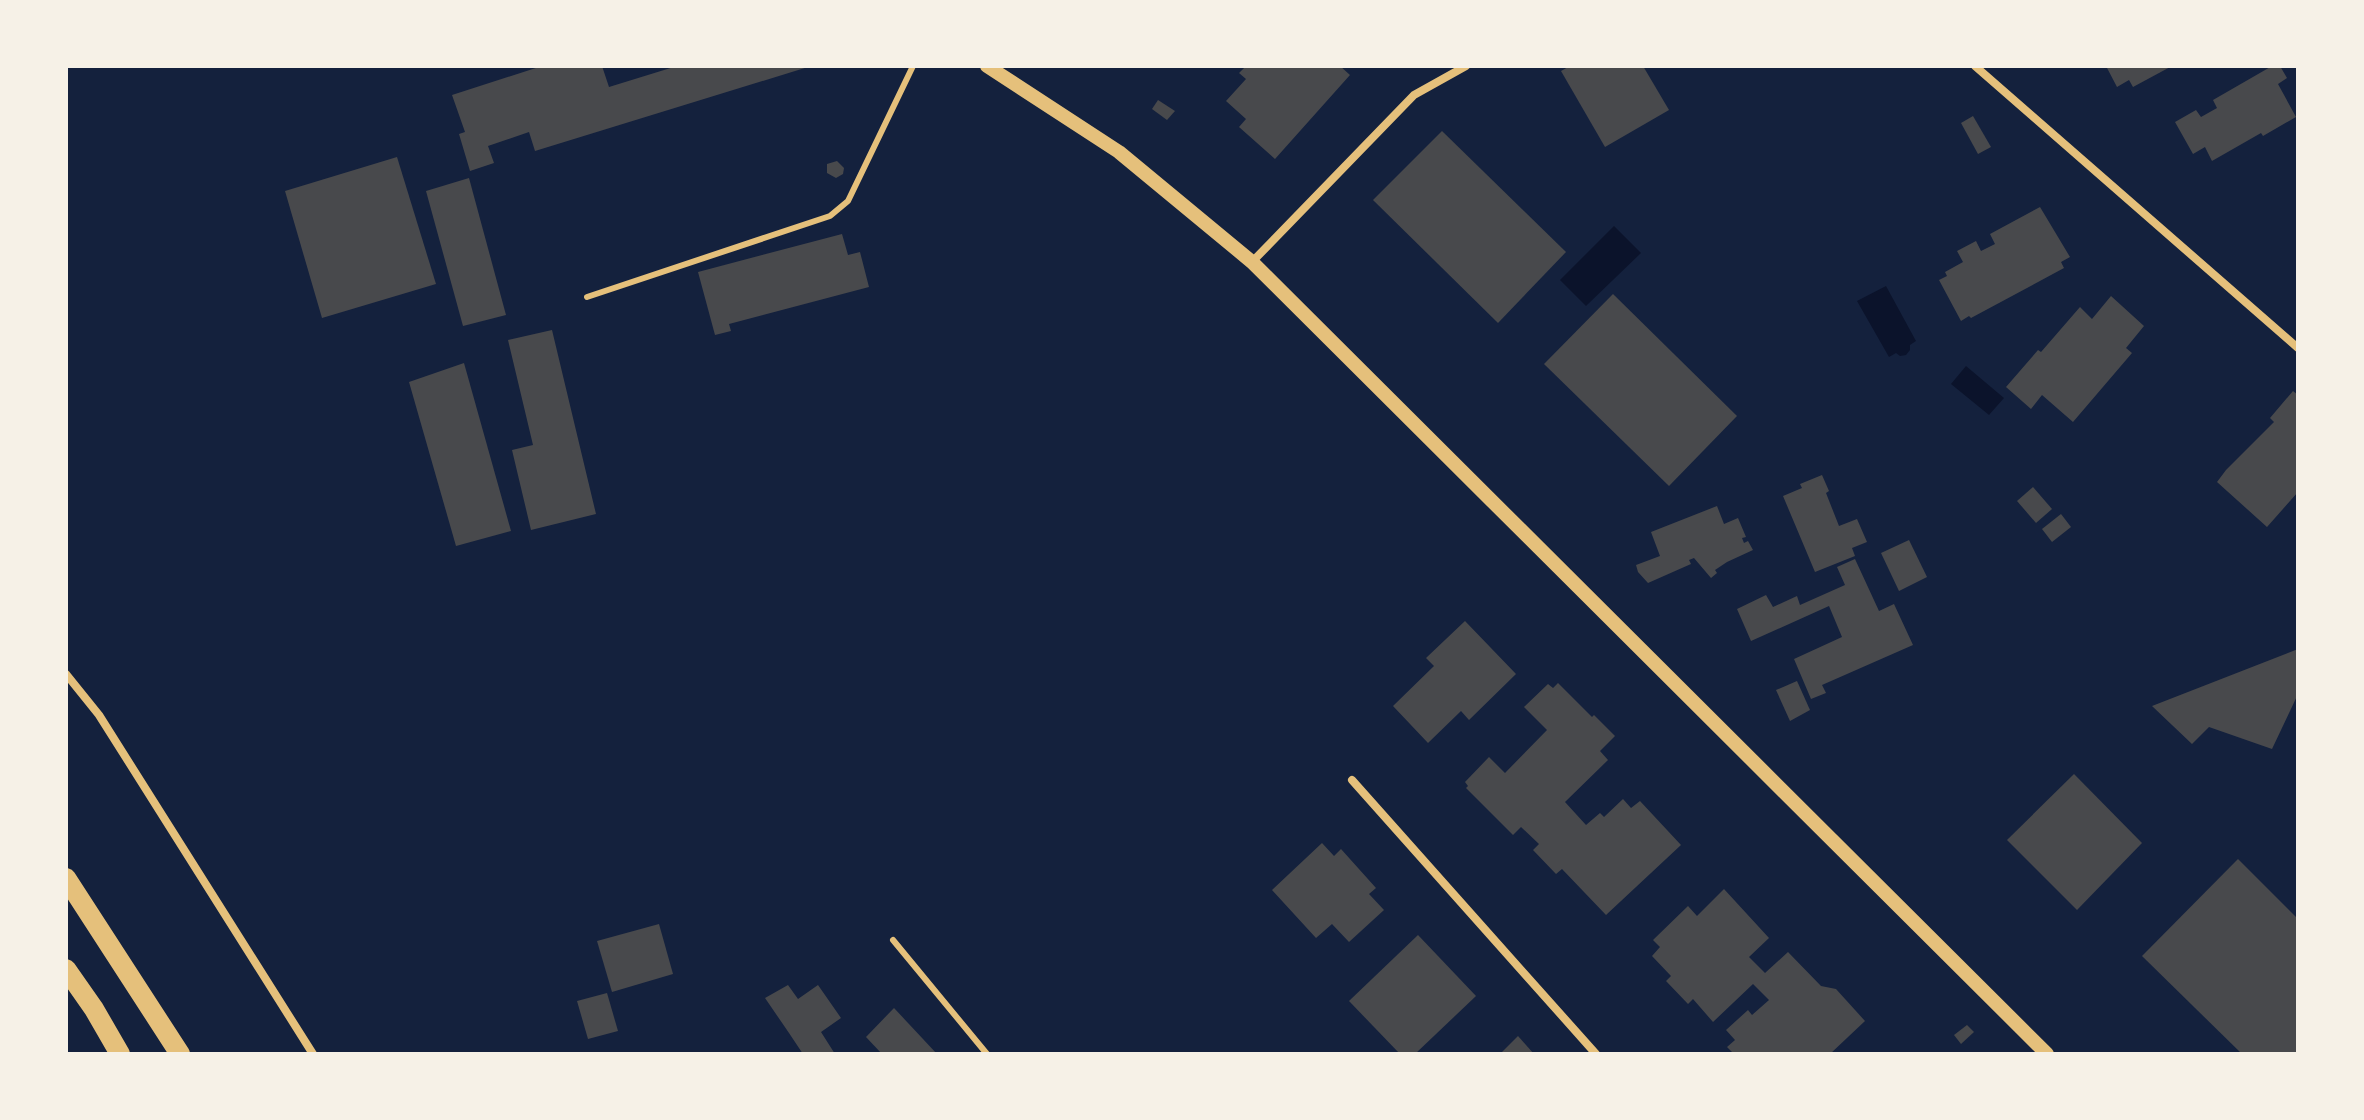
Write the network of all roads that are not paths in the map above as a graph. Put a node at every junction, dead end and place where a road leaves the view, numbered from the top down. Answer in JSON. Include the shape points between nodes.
{"nodes":[{"id":1,"x":913,"y":66,"type":"edge"},
{"id":2,"x":987,"y":66,"type":"edge"},
{"id":3,"x":1466,"y":66,"type":"edge"},
{"id":4,"x":1975,"y":66,"type":"edge"},
{"id":5,"x":1252,"y":262,"type":"junction"},
{"id":6,"x":587,"y":297,"type":"dead end"},
{"id":7,"x":2298,"y":348,"type":"edge"},
{"id":8,"x":66,"y":674,"type":"edge"},
{"id":9,"x":1352,"y":780,"type":"dead end"},
{"id":10,"x":66,"y":878,"type":"edge"},
{"id":11,"x":893,"y":940,"type":"dead end"},
{"id":12,"x":66,"y":969,"type":"edge"},
{"id":13,"x":120,"y":1054,"type":"edge"},
{"id":14,"x":180,"y":1054,"type":"edge"},
{"id":15,"x":313,"y":1054,"type":"edge"},
{"id":16,"x":987,"y":1054,"type":"edge"},
{"id":17,"x":1596,"y":1054,"type":"edge"},
{"id":18,"x":2047,"y":1054,"type":"edge"}],
"edges":[{"from":1,"to":6,"type":"lane","via":[[848,201],[830,216]]},
{"from":2,"to":5,"type":"street","via":[[1119,152]]},
{"from":3,"to":5,"type":"street","via":[[1414,95]]},
{"from":4,"to":7,"type":"street"},
{"from":5,"to":18,"type":"street"},
{"from":8,"to":15,"type":"street","via":[[99,715]]},
{"from":9,"to":17,"type":"street"},
{"from":10,"to":14,"type":"main road"},
{"from":11,"to":16,"type":"lane"},
{"from":12,"to":13,"type":"main road"}]}
